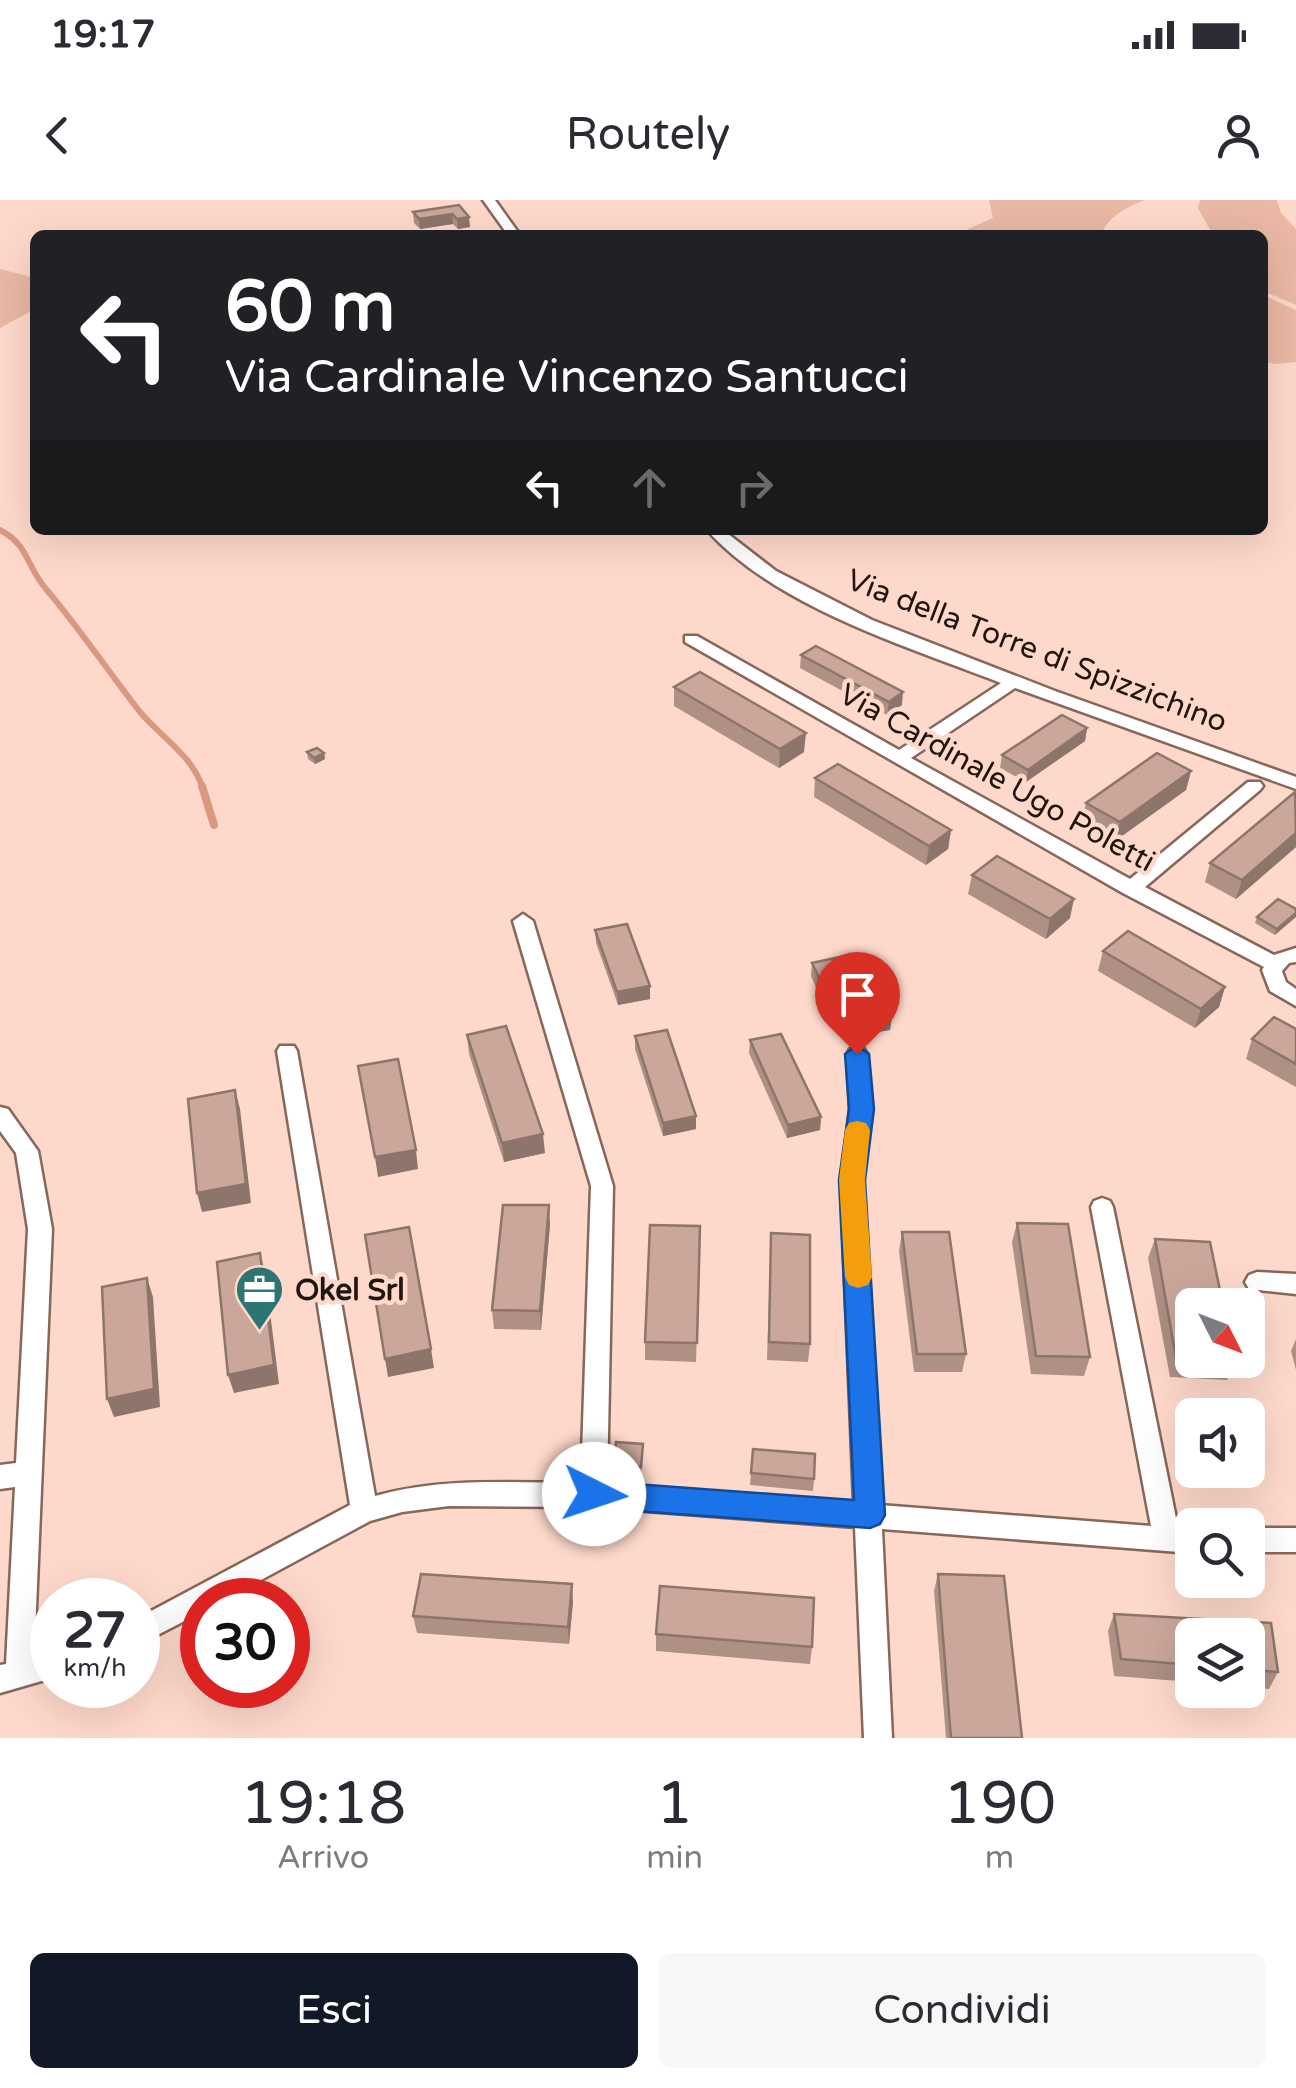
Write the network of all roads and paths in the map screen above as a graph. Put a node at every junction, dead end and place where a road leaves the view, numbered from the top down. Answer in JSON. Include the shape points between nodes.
{"nodes":[{"id":1,"x":489,"y":200,"type":"edge"},
{"id":2,"x":510,"y":230,"type":"edge"},
{"id":3,"x":720,"y":535,"type":"edge"},
{"id":4,"x":692,"y":638,"type":"dead end"},
{"id":5,"x":1013,"y":682,"type":"junction"},
{"id":6,"x":899,"y":758,"type":"junction"},
{"id":7,"x":1296,"y":783,"type":"edge"},
{"id":8,"x":1254,"y":786,"type":"dead end"},
{"id":9,"x":1130,"y":888,"type":"junction"},
{"id":10,"x":523,"y":921,"type":"dead end"},
{"id":11,"x":1296,"y":956,"type":"edge"},
{"id":12,"x":1276,"y":964,"type":"junction"},
{"id":13,"x":1296,"y":998,"type":"edge"},
{"id":14,"x":286,"y":1051,"type":"dead end"},
{"id":15,"x":857,"y":1054,"type":"dead end"},
{"id":16,"x":0,"y":1115,"type":"edge"},
{"id":17,"x":1102,"y":1207,"type":"dead end"},
{"id":18,"x":1257,"y":1282,"type":"dead end"},
{"id":19,"x":1296,"y":1284,"type":"edge"},
{"id":20,"x":31,"y":1473,"type":"junction"},
{"id":21,"x":0,"y":1478,"type":"edge"},
{"id":22,"x":594,"y":1494,"type":"junction"},
{"id":23,"x":364,"y":1510,"type":"junction"},
{"id":24,"x":870,"y":1515,"type":"junction"},
{"id":25,"x":1175,"y":1520,"type":"edge"},
{"id":26,"x":1265,"y":1540,"type":"edge"},
{"id":27,"x":1296,"y":1540,"type":"edge"},
{"id":28,"x":1175,"y":1541,"type":"edge"},
{"id":29,"x":160,"y":1620,"type":"edge"},
{"id":30,"x":10,"y":1677,"type":"edge"},
{"id":31,"x":878,"y":1738,"type":"edge"}],
"edges":[{"from":1,"to":2,"type":"street"},
{"from":3,"to":5,"type":"street","name":"Via della Torre di Spizzichino","via":[[810,599]]},
{"from":4,"to":6,"type":"street","name":"Via Cardinale Ugo Poletti"},
{"from":5,"to":6,"type":"street"},
{"from":5,"to":7,"type":"street","name":"Via della Torre di Spizzichino"},
{"from":6,"to":9,"type":"street","name":"Via Cardinale Ugo Poletti"},
{"from":8,"to":9,"type":"street"},
{"from":9,"to":12,"type":"street","name":"Via Cardinale Ugo Poletti"},
{"from":10,"to":22,"type":"street","via":[[602,1186]]},
{"from":11,"to":12,"type":"street"},
{"from":12,"to":13,"type":"street","via":[[1272,978]]},
{"from":14,"to":23,"type":"street"},
{"from":15,"to":24,"type":"street","via":[[861,1109],[852,1180]]},
{"from":16,"to":20,"type":"street","via":[[28,1152],[38,1200]]},
{"from":17,"to":25,"type":"street"},
{"from":18,"to":19,"type":"street"},
{"from":20,"to":21,"type":"street"},
{"from":20,"to":30,"type":"street"},
{"from":22,"to":23,"type":"street","via":[[449,1494]]},
{"from":22,"to":24,"type":"street"},
{"from":23,"to":29,"type":"street"},
{"from":24,"to":28,"type":"street"},
{"from":24,"to":31,"type":"street"},
{"from":26,"to":27,"type":"street"}]}
